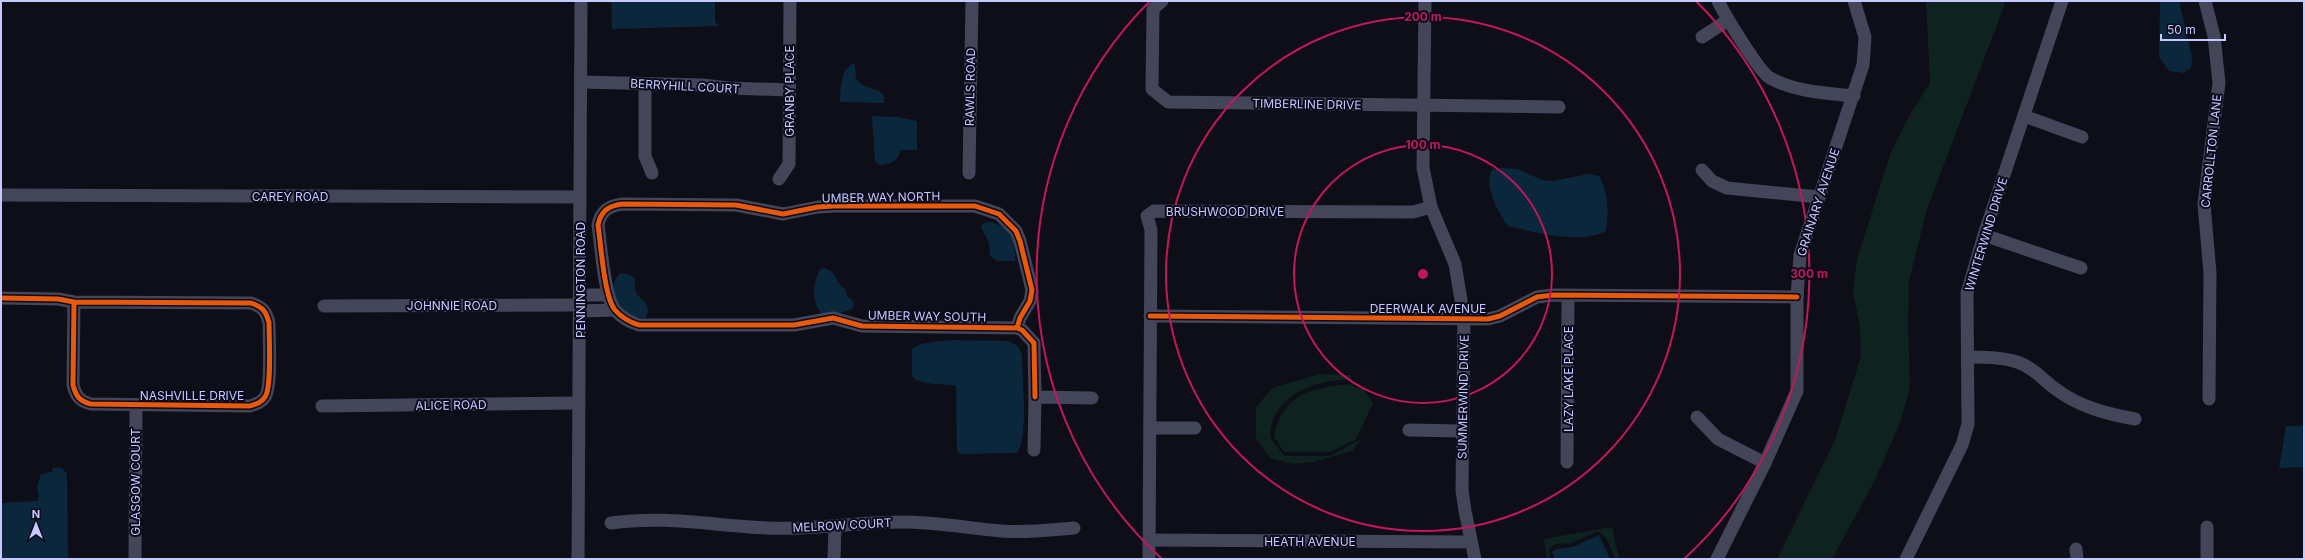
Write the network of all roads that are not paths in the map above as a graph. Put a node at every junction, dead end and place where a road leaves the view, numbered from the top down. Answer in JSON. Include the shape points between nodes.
{"nodes":[{"id":1,"x":581,"y":1,"type":"edge"},
{"id":2,"x":790,"y":1,"type":"edge"},
{"id":3,"x":972,"y":1,"type":"edge"},
{"id":4,"x":1162,"y":1,"type":"edge"},
{"id":5,"x":1425,"y":1,"type":"edge"},
{"id":6,"x":1718,"y":1,"type":"edge"},
{"id":7,"x":1854,"y":1,"type":"edge"},
{"id":8,"x":2062,"y":1,"type":"edge"},
{"id":9,"x":2205,"y":1,"type":"edge"},
{"id":10,"x":1728,"y":20,"type":"junction"},
{"id":11,"x":1702,"y":37,"type":"dead end"},
{"id":12,"x":581,"y":82,"type":"junction"},
{"id":13,"x":644,"y":84,"type":"junction"},
{"id":14,"x":789,"y":90,"type":"junction"},
{"id":15,"x":1854,"y":96,"type":"junction"},
{"id":16,"x":1424,"y":105,"type":"junction"},
{"id":17,"x":1559,"y":107,"type":"dead end"},
{"id":18,"x":2024,"y":116,"type":"junction"},
{"id":19,"x":2082,"y":137,"type":"dead end"},
{"id":20,"x":1702,"y":170,"type":"dead end"},
{"id":21,"x":652,"y":173,"type":"dead end"},
{"id":22,"x":969,"y":173,"type":"dead end"},
{"id":23,"x":779,"y":179,"type":"dead end"},
{"id":24,"x":1,"y":195,"type":"edge"},
{"id":25,"x":580,"y":197,"type":"junction"},
{"id":26,"x":1819,"y":197,"type":"junction"},
{"id":27,"x":1431,"y":207,"type":"junction"},
{"id":28,"x":1984,"y":235,"type":"junction"},
{"id":29,"x":2081,"y":268,"type":"dead end"},
{"id":30,"x":608,"y":295,"type":"junction"},
{"id":31,"x":1568,"y":295,"type":"junction"},
{"id":32,"x":1797,"y":297,"type":"junction"},
{"id":33,"x":1,"y":298,"type":"edge"},
{"id":34,"x":74,"y":302,"type":"junction"},
{"id":35,"x":580,"y":303,"type":"junction"},
{"id":36,"x":324,"y":306,"type":"dead end"},
{"id":37,"x":615,"y":310,"type":"junction"},
{"id":38,"x":1150,"y":316,"type":"junction"},
{"id":39,"x":1464,"y":318,"type":"junction"},
{"id":40,"x":1017,"y":328,"type":"junction"},
{"id":41,"x":1968,"y":358,"type":"junction"},
{"id":42,"x":1035,"y":396,"type":"junction"},
{"id":43,"x":1092,"y":398,"type":"dead end"},
{"id":44,"x":2209,"y":399,"type":"dead end"},
{"id":45,"x":579,"y":403,"type":"junction"},
{"id":46,"x":136,"y":405,"type":"junction"},
{"id":47,"x":322,"y":406,"type":"dead end"},
{"id":48,"x":1697,"y":417,"type":"dead end"},
{"id":49,"x":2135,"y":419,"type":"dead end"},
{"id":50,"x":1150,"y":428,"type":"junction"},
{"id":51,"x":1195,"y":428,"type":"dead end"},
{"id":52,"x":1409,"y":430,"type":"dead end"},
{"id":53,"x":1463,"y":431,"type":"junction"},
{"id":54,"x":1034,"y":450,"type":"dead end"},
{"id":55,"x":1568,"y":462,"type":"dead end"},
{"id":56,"x":1765,"y":463,"type":"junction"},
{"id":57,"x":611,"y":523,"type":"dead end"},
{"id":58,"x":835,"y":526,"type":"junction"},
{"id":59,"x":2207,"y":527,"type":"dead end"},
{"id":60,"x":1074,"y":528,"type":"dead end"},
{"id":61,"x":1149,"y":540,"type":"junction"},
{"id":62,"x":1471,"y":542,"type":"junction"},
{"id":63,"x":135,"y":559,"type":"edge"},
{"id":64,"x":578,"y":559,"type":"edge"},
{"id":65,"x":834,"y":559,"type":"edge"},
{"id":66,"x":1149,"y":559,"type":"edge"},
{"id":67,"x":1475,"y":559,"type":"edge"},
{"id":68,"x":1717,"y":559,"type":"edge"},
{"id":69,"x":1907,"y":559,"type":"edge"},
{"id":70,"x":2206,"y":559,"type":"edge"}],
"edges":[{"from":1,"to":12,"type":"street","name":"PENNINGTON ROAD"},
{"from":2,"to":14,"type":"street","name":"GRANBY PLACE"},
{"from":3,"to":22,"type":"street","name":"RAWLS ROAD"},
{"from":4,"to":16,"type":"street","name":"TIMBERLINE DRIVE","via":[[1153,9],[1152,89],[1168,102]]},
{"from":5,"to":16,"type":"street","name":"SUMMERWIND DRIVE"},
{"from":6,"to":10,"type":"street"},
{"from":7,"to":15,"type":"street","name":"GRAINARY AVENUE","via":[[1865,37],[1864,65]]},
{"from":8,"to":18,"type":"street","name":"WINTERWIND DRIVE"},
{"from":9,"to":44,"type":"street","name":"CARROLLTON LANE","via":[[2214,36],[2219,83],[2204,204],[2210,273]]},
{"from":10,"to":11,"type":"street"},
{"from":10,"to":15,"type":"street","via":[[1768,77],[1804,92]]},
{"from":12,"to":13,"type":"street","name":"BERRYHILL COURT"},
{"from":12,"to":25,"type":"street","name":"PENNINGTON ROAD"},
{"from":13,"to":14,"type":"street","name":"BERRYHILL COURT"},
{"from":13,"to":21,"type":"street","via":[[645,156]]},
{"from":14,"to":23,"type":"street","name":"GRANBY PLACE","via":[[789,164]]},
{"from":15,"to":26,"type":"street","name":"GRAINARY AVENUE"},
{"from":16,"to":17,"type":"street","name":"TIMBERLINE DRIVE"},
{"from":16,"to":27,"type":"street","name":"SUMMERWIND DRIVE","via":[[1423,168]]},
{"from":18,"to":19,"type":"street"},
{"from":18,"to":28,"type":"street","name":"WINTERWIND DRIVE"},
{"from":20,"to":26,"type":"street","via":[[1712,181],[1727,188]]},
{"from":24,"to":25,"type":"street","name":"CAREY ROAD"},
{"from":25,"to":35,"type":"street","name":"PENNINGTON ROAD"},
{"from":26,"to":32,"type":"street","name":"GRAINARY AVENUE","via":[[1800,256]]},
{"from":27,"to":38,"type":"street","name":"BRUSHWOOD DRIVE","via":[[1413,212],[1154,211],[1147,216],[1151,230]]},
{"from":27,"to":39,"type":"street","name":"SUMMERWIND DRIVE","via":[[1455,264]]},
{"from":28,"to":29,"type":"street"},
{"from":28,"to":41,"type":"street","name":"WINTERWIND DRIVE","via":[[1967,292]]},
{"from":30,"to":35,"type":"street"},
{"from":30,"to":37,"type":"street","name":"UMBER WAY SOUTH"},
{"from":30,"to":40,"type":"street","name":"UMBER WAY NORTH","via":[[598,225],[600,216],[613,206],[736,205],[783,214],[834,206],[975,206],[999,214],[1016,231],[1020,241],[1032,290],[1030,301]]},
{"from":31,"to":32,"type":"street","name":"DEERWALK AVENUE"},
{"from":31,"to":39,"type":"street","name":"DEERWALK AVENUE","via":[[1537,296],[1500,316],[1488,319]]},
{"from":31,"to":55,"type":"street","name":"LAZY LAKE PLACE"},
{"from":32,"to":56,"type":"street","name":"GRAINARY AVENUE","via":[[1797,391]]},
{"from":33,"to":34,"type":"street","name":"NASHVILLE DRIVE","via":[[58,299]]},
{"from":34,"to":46,"type":"street","name":"NASHVILLE DRIVE","via":[[73,385],[76,395],[83,402],[91,404]]},
{"from":34,"to":46,"type":"street","name":"NASHVILLE DRIVE","via":[[251,303],[262,307],[267,314],[268,385],[266,396],[260,403],[250,406]]},
{"from":35,"to":36,"type":"street","name":"JOHNNIE ROAD"},
{"from":35,"to":37,"type":"street"},
{"from":35,"to":45,"type":"street","name":"PENNINGTON ROAD"},
{"from":37,"to":40,"type":"street","name":"UMBER WAY SOUTH","via":[[627,321],[639,325],[794,325],[833,318],[862,326]]},
{"from":38,"to":39,"type":"street","name":"DEERWALK AVENUE"},
{"from":38,"to":50,"type":"street","name":"BRUSHWOOD DRIVE"},
{"from":39,"to":53,"type":"street","name":"SUMMERWIND DRIVE"},
{"from":40,"to":42,"type":"street","via":[[1034,343]]},
{"from":41,"to":49,"type":"street","via":[[1997,357],[2018,362],[2035,371],[2057,390],[2080,404],[2107,414]]},
{"from":41,"to":69,"type":"street","name":"WINTERWIND DRIVE","via":[[1968,424],[1962,445]]},
{"from":42,"to":43,"type":"street"},
{"from":42,"to":54,"type":"street"},
{"from":45,"to":47,"type":"street","name":"ALICE ROAD"},
{"from":45,"to":64,"type":"street","name":"PENNINGTON ROAD"},
{"from":46,"to":63,"type":"street","name":"GLASGOW COURT"},
{"from":48,"to":56,"type":"street","via":[[1718,439]]},
{"from":50,"to":51,"type":"street"},
{"from":50,"to":61,"type":"street","name":"BRUSHWOOD DRIVE"},
{"from":52,"to":53,"type":"street"},
{"from":53,"to":62,"type":"street","name":"SUMMERWIND DRIVE","via":[[1462,490]]},
{"from":56,"to":68,"type":"street","name":"GRAINARY AVENUE"},
{"from":57,"to":58,"type":"street","name":"MELROW COURT","via":[[672,520],[768,528]]},
{"from":58,"to":60,"type":"street","name":"MELROW COURT","via":[[903,522],[1002,531]]},
{"from":58,"to":65,"type":"street"},
{"from":59,"to":70,"type":"street"},
{"from":61,"to":62,"type":"street","name":"HEATH AVENUE"},
{"from":61,"to":66,"type":"street","name":"BRUSHWOOD DRIVE"},
{"from":62,"to":67,"type":"street","name":"SUMMERWIND DRIVE"}]}
